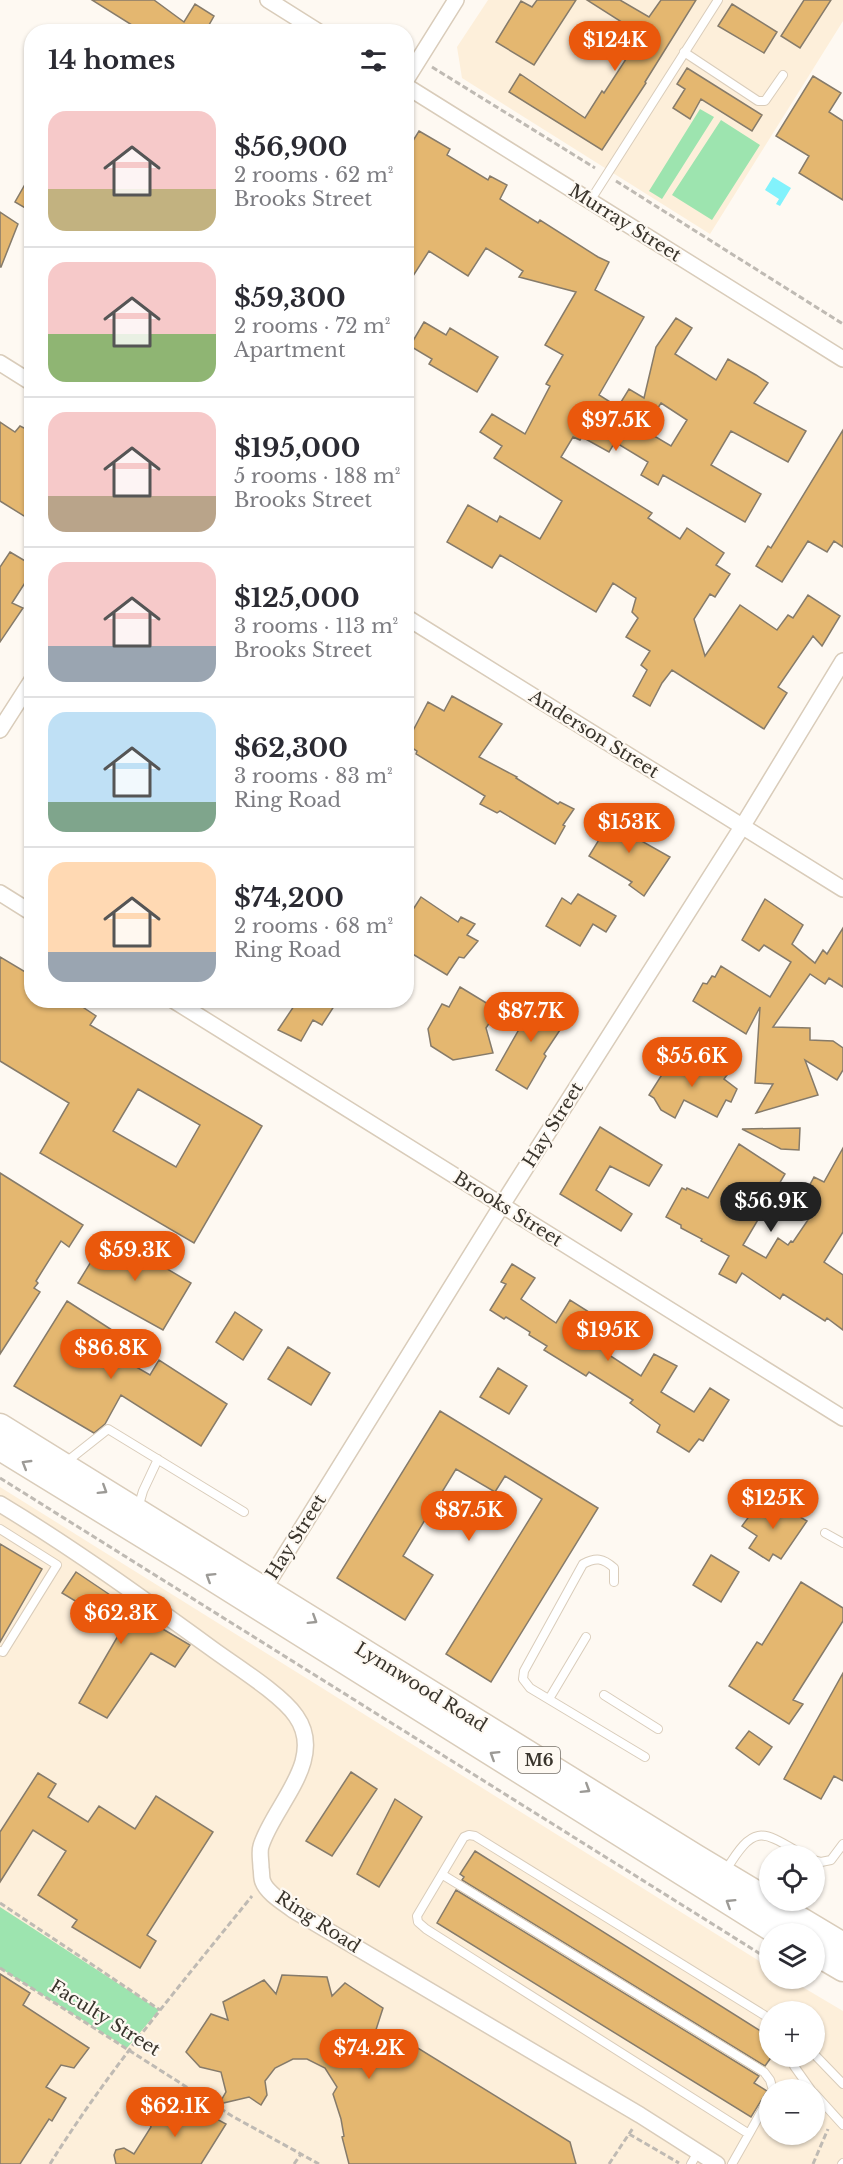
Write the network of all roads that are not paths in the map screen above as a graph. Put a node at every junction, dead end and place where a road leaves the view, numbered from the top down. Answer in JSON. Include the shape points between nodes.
{"nodes":[{"id":1,"x":268,"y":0,"type":"edge"},
{"id":2,"x":456,"y":0,"type":"edge"},
{"id":3,"x":717,"y":0,"type":"edge"},
{"id":4,"x":306,"y":24,"type":"edge"},
{"id":5,"x":684,"y":52,"type":"junction"},
{"id":6,"x":414,"y":68,"type":"edge"},
{"id":7,"x":783,"y":75,"type":"dead end"},
{"id":8,"x":414,"y":91,"type":"edge"},
{"id":9,"x":590,"y":201,"type":"junction"},
{"id":10,"x":843,"y":359,"type":"edge"},
{"id":11,"x":0,"y":363,"type":"edge"},
{"id":12,"x":24,"y":378,"type":"edge"},
{"id":13,"x":414,"y":622,"type":"edge"},
{"id":14,"x":843,"y":661,"type":"edge"},
{"id":15,"x":24,"y":692,"type":"edge"},
{"id":16,"x":0,"y":730,"type":"edge"},
{"id":17,"x":742,"y":827,"type":"junction"},
{"id":18,"x":843,"y":889,"type":"edge"},
{"id":19,"x":0,"y":893,"type":"edge"},
{"id":20,"x":24,"y":908,"type":"edge"},
{"id":21,"x":186,"y":1008,"type":"edge"},
{"id":22,"x":502,"y":1205,"type":"junction"},
{"id":23,"x":843,"y":1418,"type":"edge"},
{"id":24,"x":0,"y":1426,"type":"edge"},
{"id":25,"x":0,"y":1448,"type":"edge"},
{"id":26,"x":158,"y":1460,"type":"junction"},
{"id":27,"x":63,"y":1465,"type":"junction"},
{"id":28,"x":0,"y":1504,"type":"edge"},
{"id":29,"x":137,"y":1511,"type":"junction"},
{"id":30,"x":244,"y":1512,"type":"dead end"},
{"id":31,"x":0,"y":1529,"type":"edge"},
{"id":32,"x":825,"y":1533,"type":"dead end"},
{"id":33,"x":843,"y":1543,"type":"edge"},
{"id":34,"x":614,"y":1582,"type":"dead end"},
{"id":35,"x":264,"y":1589,"type":"junction"},
{"id":36,"x":586,"y":1637,"type":"dead end"},
{"id":37,"x":0,"y":1651,"type":"edge"},
{"id":38,"x":604,"y":1695,"type":"dead end"},
{"id":39,"x":549,"y":1699,"type":"junction"},
{"id":40,"x":658,"y":1729,"type":"dead end"},
{"id":41,"x":645,"y":1757,"type":"dead end"},
{"id":42,"x":843,"y":1844,"type":"edge"},
{"id":43,"x":786,"y":1845,"type":"edge"},
{"id":44,"x":825,"y":1861,"type":"edge"},
{"id":45,"x":723,"y":1874,"type":"junction"},
{"id":46,"x":443,"y":1875,"type":"junction"},
{"id":47,"x":762,"y":1923,"type":"edge"},
{"id":48,"x":843,"y":1945,"type":"edge"},
{"id":49,"x":825,"y":1958,"type":"edge"},
{"id":50,"x":843,"y":1968,"type":"edge"},
{"id":51,"x":759,"y":2012,"type":"edge"},
{"id":52,"x":825,"y":2065,"type":"edge"},
{"id":53,"x":769,"y":2079,"type":"edge"},
{"id":54,"x":843,"y":2084,"type":"edge"},
{"id":55,"x":825,"y":2106,"type":"edge"},
{"id":56,"x":759,"y":2116,"type":"edge"},
{"id":57,"x":843,"y":2125,"type":"edge"},
{"id":58,"x":749,"y":2134,"type":"junction"},
{"id":59,"x":695,"y":2158,"type":"edge"},
{"id":60,"x":717,"y":2164,"type":"edge"},
{"id":61,"x":732,"y":2164,"type":"edge"}],
"edges":[{"from":1,"to":4,"type":"street"},
{"from":2,"to":6,"type":"street"},
{"from":3,"to":5,"type":"lane"},
{"from":5,"to":7,"type":"lane","via":[[758,100],[765,101]]},
{"from":5,"to":9,"type":"lane"},
{"from":8,"to":9,"type":"street","name":"Murray Street"},
{"from":9,"to":10,"type":"street","name":"Murray Street"},
{"from":11,"to":12,"type":"street"},
{"from":13,"to":17,"type":"street","name":"Anderson Street"},
{"from":14,"to":17,"type":"street","name":"Hay Street"},
{"from":15,"to":16,"type":"street"},
{"from":17,"to":18,"type":"street","name":"Anderson Street"},
{"from":17,"to":22,"type":"street","name":"Hay Street"},
{"from":19,"to":20,"type":"street"},
{"from":21,"to":22,"type":"street","name":"Brooks Street"},
{"from":22,"to":23,"type":"street","name":"Brooks Street"},
{"from":22,"to":35,"type":"street","name":"Hay Street"},
{"from":24,"to":27,"type":"main road","name":"Lynnwood Road","number":"M6"},
{"from":47,"to":25,"type":"main road","name":"Lynnwood Road","number":"M6","one_way":true},
{"from":26,"to":27,"type":"lane","via":[[108,1429]]},
{"from":26,"to":29,"type":"lane"},
{"from":26,"to":30,"type":"lane"},
{"from":27,"to":29,"type":"main road","name":"Lynnwood Road","number":"M6","one_way":true},
{"from":28,"to":59,"type":"street","name":"Ring Road","via":[[111,1576],[248,1674],[297,1717],[305,1754],[296,1780],[260,1848],[263,1882],[277,1898],[640,2115]]},
{"from":29,"to":35,"type":"main road","name":"Lynnwood Road","number":"M6"},
{"from":31,"to":37,"type":"lane","via":[[57,1565],[3,1652]]},
{"from":32,"to":33,"type":"lane"},
{"from":34,"to":39,"type":"lane","via":[[614,1568],[605,1559],[583,1564],[524,1671],[526,1684]]},
{"from":35,"to":45,"type":"main road","name":"Lynnwood Road","number":"M6","one_way":true},
{"from":36,"to":39,"type":"lane"},
{"from":38,"to":40,"type":"lane"},
{"from":39,"to":41,"type":"lane"},
{"from":42,"to":44,"type":"lane","via":[[831,1860]]},
{"from":43,"to":45,"type":"lane","via":[[769,1835],[754,1835],[740,1846]]},
{"from":45,"to":48,"type":"main road","name":"Lynnwood Road","number":"M6"},
{"from":46,"to":51,"type":"lane","via":[[464,1837],[475,1836]]},
{"from":46,"to":53,"type":"lane","via":[[764,2072]]},
{"from":46,"to":58,"type":"lane","via":[[417,1916],[426,1929]]},
{"from":49,"to":50,"type":"main road"},
{"from":52,"to":54,"type":"lane"},
{"from":55,"to":57,"type":"lane"},
{"from":56,"to":58,"type":"lane"},
{"from":58,"to":61,"type":"lane"},
{"from":59,"to":60,"type":"street","name":"Ring Road"}]}
